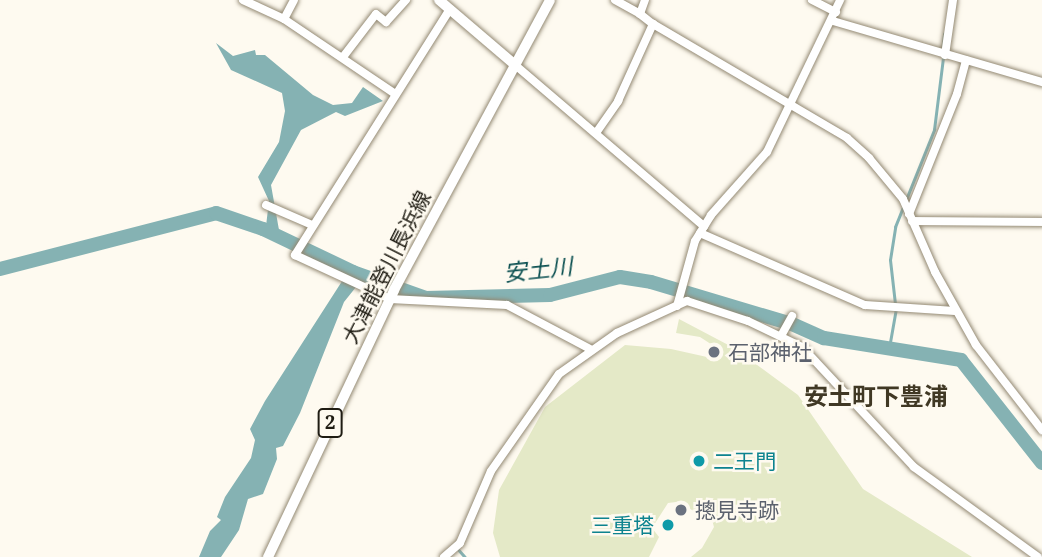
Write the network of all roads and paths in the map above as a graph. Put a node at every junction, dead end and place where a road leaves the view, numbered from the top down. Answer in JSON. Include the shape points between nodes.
{"nodes":[{"id":1,"x":243,"y":0,"type":"edge"},
{"id":2,"x":294,"y":0,"type":"edge"},
{"id":3,"x":406,"y":0,"type":"edge"},
{"id":4,"x":439,"y":0,"type":"edge"},
{"id":5,"x":550,"y":0,"type":"edge"},
{"id":6,"x":615,"y":0,"type":"edge"},
{"id":7,"x":645,"y":0,"type":"edge"},
{"id":8,"x":812,"y":0,"type":"edge"},
{"id":9,"x":840,"y":0,"type":"edge"},
{"id":10,"x":953,"y":0,"type":"edge"},
{"id":11,"x":450,"y":9,"type":"junction"},
{"id":12,"x":836,"y":12,"type":"junction"},
{"id":13,"x":640,"y":15,"type":"junction"},
{"id":14,"x":284,"y":19,"type":"junction"},
{"id":15,"x":833,"y":21,"type":"junction"},
{"id":16,"x":653,"y":24,"type":"junction"},
{"id":17,"x":945,"y":55,"type":"junction"},
{"id":18,"x":343,"y":57,"type":"junction"},
{"id":19,"x":966,"y":61,"type":"junction"},
{"id":20,"x":514,"y":64,"type":"junction"},
{"id":21,"x":1042,"y":82,"type":"edge"},
{"id":22,"x":395,"y":94,"type":"junction"},
{"id":23,"x":792,"y":106,"type":"junction"},
{"id":24,"x":596,"y":133,"type":"junction"},
{"id":25,"x":266,"y":205,"type":"dead end"},
{"id":26,"x":909,"y":214,"type":"junction"},
{"id":27,"x":1042,"y":222,"type":"edge"},
{"id":28,"x":312,"y":225,"type":"junction"},
{"id":29,"x":702,"y":230,"type":"junction"},
{"id":30,"x":394,"y":290,"type":"junction"},
{"id":31,"x":677,"y":303,"type":"junction"},
{"id":32,"x":955,"y":311,"type":"junction"},
{"id":33,"x":792,"y":316,"type":"dead end"},
{"id":34,"x":784,"y":332,"type":"junction"},
{"id":35,"x":590,"y":349,"type":"junction"},
{"id":36,"x":1042,"y":430,"type":"edge"},
{"id":37,"x":268,"y":557,"type":"edge"},
{"id":38,"x":444,"y":557,"type":"edge"},
{"id":39,"x":1038,"y":557,"type":"edge"}],
"edges":[{"from":1,"to":14,"type":"street"},
{"from":2,"to":14,"type":"street"},
{"from":3,"to":18,"type":"street","via":[[386,22],[376,14]]},
{"from":4,"to":11,"type":"main road"},
{"from":5,"to":20,"type":"main road","name":"大津能登川長浜線","number":"2"},
{"from":6,"to":13,"type":"street"},
{"from":7,"to":13,"type":"street"},
{"from":8,"to":12,"type":"street"},
{"from":9,"to":12,"type":"street"},
{"from":10,"to":17,"type":"street"},
{"from":11,"to":20,"type":"main road"},
{"from":11,"to":22,"type":"street"},
{"from":12,"to":15,"type":"street"},
{"from":13,"to":16,"type":"street"},
{"from":14,"to":18,"type":"street"},
{"from":15,"to":17,"type":"street"},
{"from":15,"to":23,"type":"street"},
{"from":16,"to":23,"type":"street"},
{"from":16,"to":24,"type":"street","via":[[618,101]]},
{"from":17,"to":19,"type":"street"},
{"from":18,"to":22,"type":"street"},
{"from":19,"to":21,"type":"street"},
{"from":19,"to":26,"type":"street"},
{"from":20,"to":24,"type":"street"},
{"from":20,"to":30,"type":"main road","name":"大津能登川長浜線","number":"2"},
{"from":22,"to":28,"type":"street"},
{"from":23,"to":26,"type":"street","via":[[847,138],[903,200]]},
{"from":23,"to":29,"type":"street","via":[[767,152]]},
{"from":24,"to":29,"type":"street"},
{"from":25,"to":28,"type":"street"},
{"from":26,"to":27,"type":"street"},
{"from":26,"to":32,"type":"street"},
{"from":28,"to":30,"type":"street","via":[[295,255],[364,286]]},
{"from":29,"to":31,"type":"street"},
{"from":29,"to":32,"type":"street","via":[[865,306]]},
{"from":30,"to":35,"type":"street","via":[[507,305]]},
{"from":30,"to":37,"type":"main road","name":"大津能登川長浜線","number":"2"},
{"from":31,"to":34,"type":"street","via":[[704,306]]},
{"from":31,"to":35,"type":"street"},
{"from":32,"to":36,"type":"street"},
{"from":33,"to":34,"type":"street"},
{"from":34,"to":39,"type":"street","via":[[816,357],[914,467]]},
{"from":35,"to":38,"type":"street","via":[[542,393],[491,471],[460,543]]}]}
